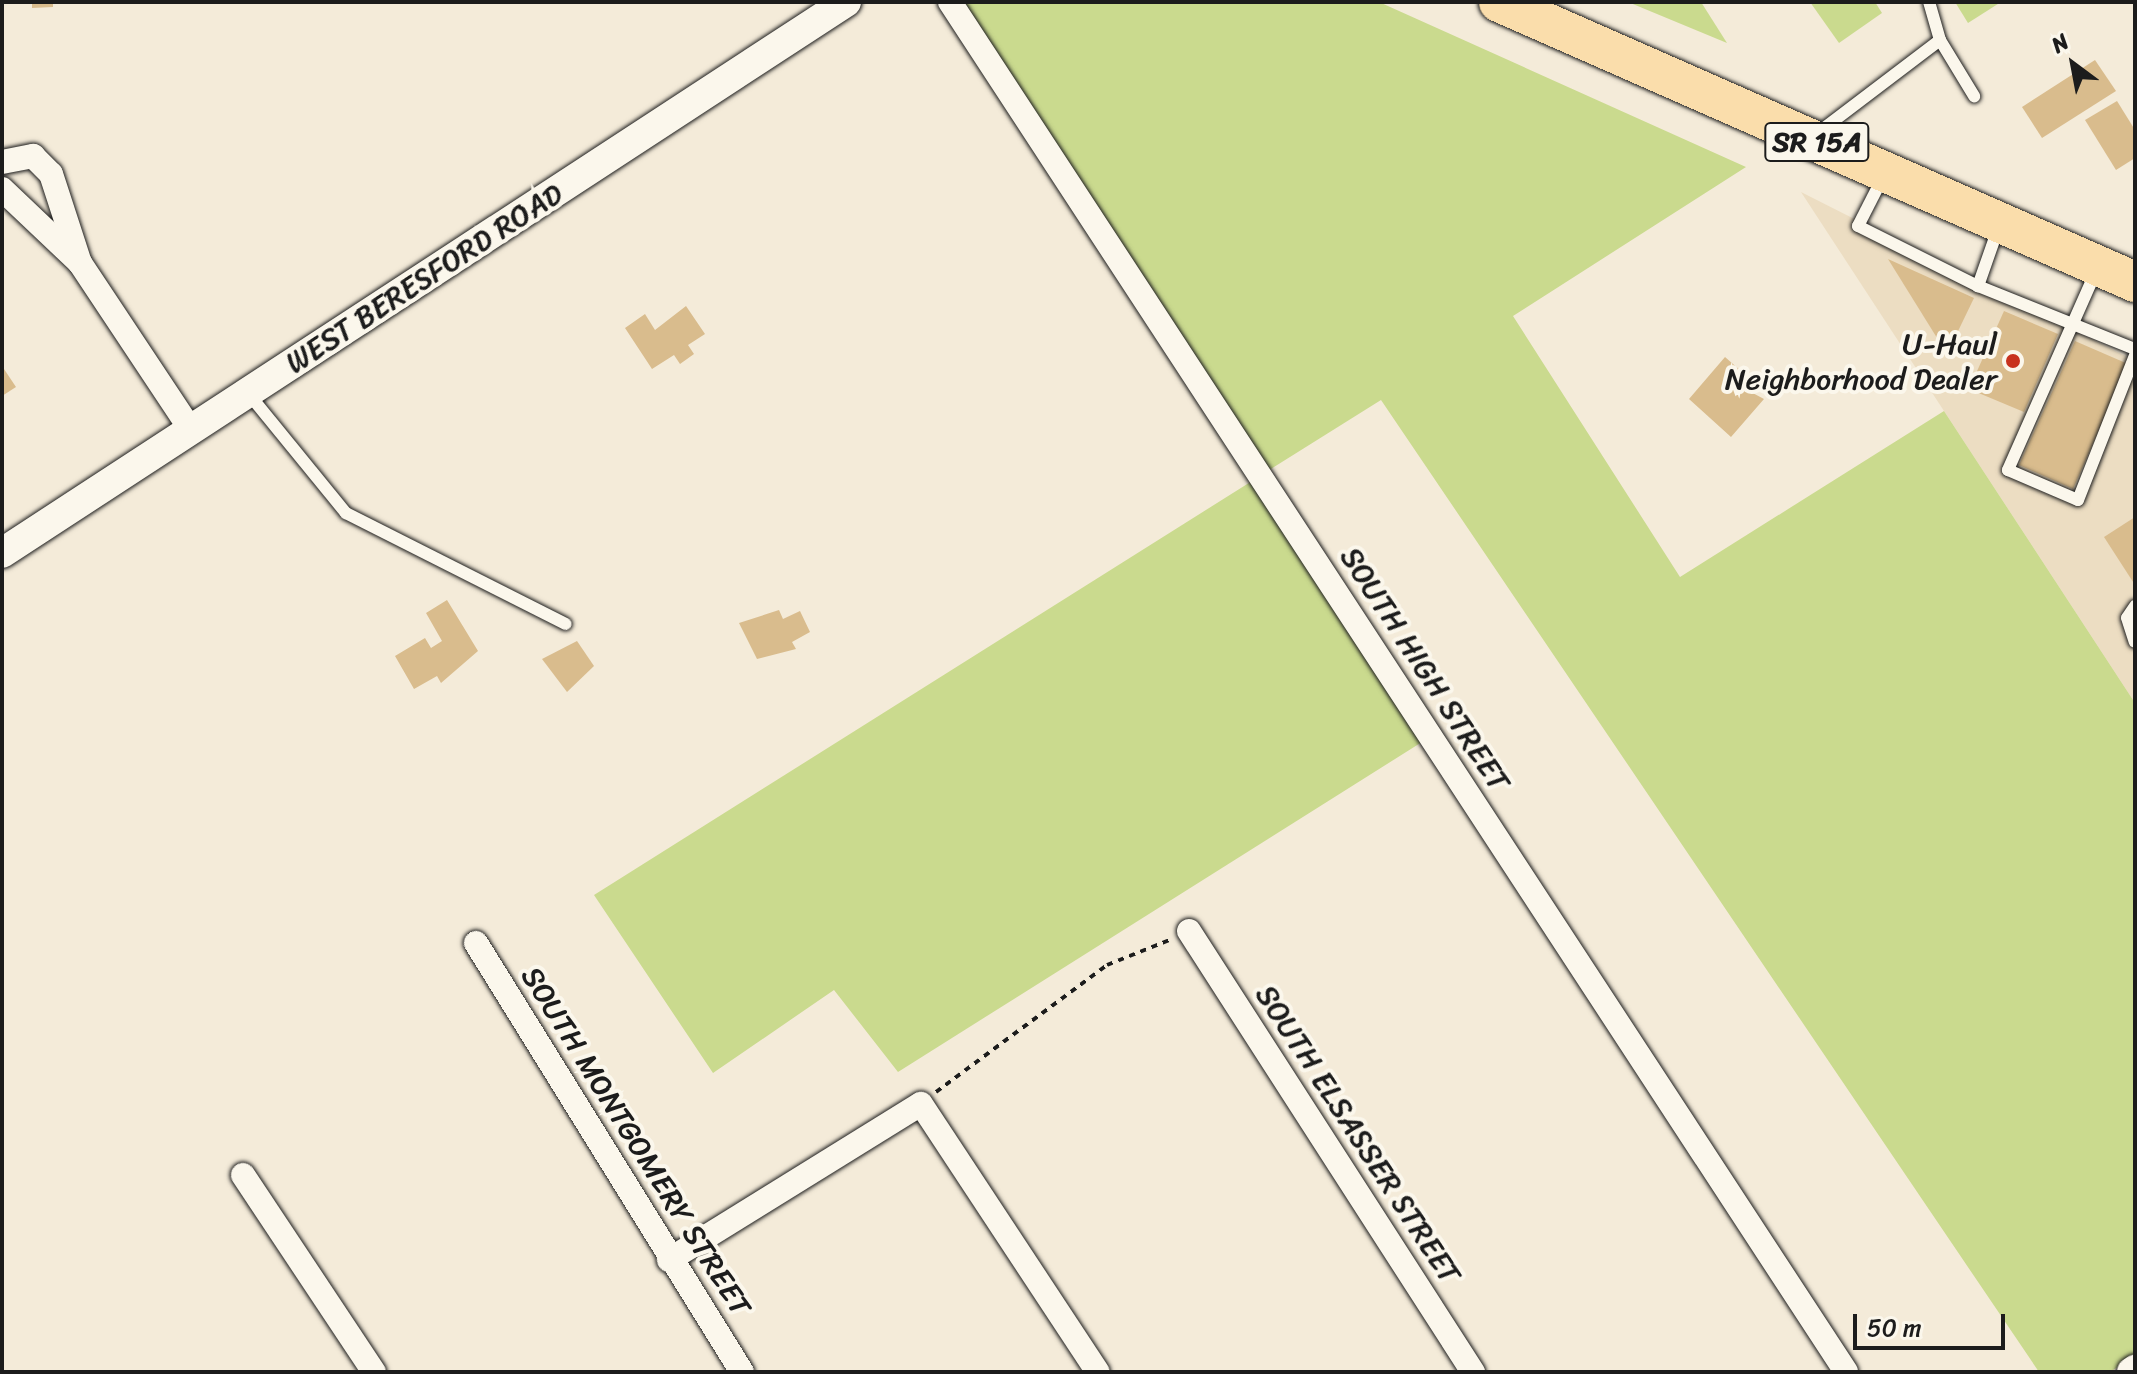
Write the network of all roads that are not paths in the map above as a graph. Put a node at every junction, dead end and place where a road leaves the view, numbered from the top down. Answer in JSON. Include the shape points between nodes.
{"nodes":[{"id":1,"x":846,"y":2,"type":"edge"},
{"id":2,"x":950,"y":2,"type":"edge"},
{"id":3,"x":1499,"y":2,"type":"edge"},
{"id":4,"x":1929,"y":2,"type":"edge"},
{"id":5,"x":1940,"y":40,"type":"junction"},
{"id":6,"x":1974,"y":96,"type":"dead end"},
{"id":7,"x":1810,"y":139,"type":"junction"},
{"id":8,"x":2,"y":162,"type":"edge"},
{"id":9,"x":1885,"y":172,"type":"junction"},
{"id":10,"x":2,"y":189,"type":"edge"},
{"id":11,"x":2000,"y":223,"type":"junction"},
{"id":12,"x":80,"y":263,"type":"junction"},
{"id":13,"x":2098,"y":266,"type":"junction"},
{"id":14,"x":2135,"y":282,"type":"edge"},
{"id":15,"x":1978,"y":286,"type":"junction"},
{"id":16,"x":2074,"y":325,"type":"junction"},
{"id":17,"x":2135,"y":352,"type":"edge"},
{"id":18,"x":248,"y":393,"type":"junction"},
{"id":19,"x":191,"y":430,"type":"junction"},
{"id":20,"x":2,"y":553,"type":"edge"},
{"id":21,"x":2135,"y":606,"type":"edge"},
{"id":22,"x":566,"y":624,"type":"dead end"},
{"id":23,"x":2135,"y":642,"type":"edge"},
{"id":24,"x":1189,"y":931,"type":"road end"},
{"id":25,"x":476,"y":943,"type":"dead end"},
{"id":26,"x":243,"y":1175,"type":"dead end"},
{"id":27,"x":669,"y":1260,"type":"junction"},
{"id":28,"x":374,"y":1372,"type":"edge"},
{"id":29,"x":742,"y":1372,"type":"edge"},
{"id":30,"x":1098,"y":1372,"type":"edge"},
{"id":31,"x":1473,"y":1372,"type":"edge"},
{"id":32,"x":1846,"y":1372,"type":"edge"}],
"edges":[{"from":1,"to":18,"type":"street","name":"WEST BERESFORD ROAD"},
{"from":2,"to":32,"type":"street","name":"SOUTH HIGH STREET"},
{"from":3,"to":7,"type":"highway","number":"SR 15A"},
{"from":4,"to":5,"type":"lane"},
{"from":5,"to":6,"type":"lane"},
{"from":5,"to":7,"type":"lane"},
{"from":7,"to":9,"type":"highway","number":"SR 15A"},
{"from":8,"to":12,"type":"street","via":[[33,156],[51,174]]},
{"from":9,"to":11,"type":"highway","number":"SR 15A"},
{"from":9,"to":15,"type":"lane","via":[[1858,226]]},
{"from":10,"to":12,"type":"street"},
{"from":11,"to":13,"type":"highway","number":"SR 15A"},
{"from":11,"to":15,"type":"lane"},
{"from":12,"to":19,"type":"street"},
{"from":13,"to":14,"type":"highway","number":"SR 15A"},
{"from":13,"to":16,"type":"lane"},
{"from":15,"to":16,"type":"lane"},
{"from":16,"to":17,"type":"lane"},
{"from":16,"to":17,"type":"lane","via":[[2008,470],[2078,500]]},
{"from":18,"to":19,"type":"street","name":"WEST BERESFORD ROAD"},
{"from":18,"to":22,"type":"lane","via":[[346,513]]},
{"from":19,"to":20,"type":"street","name":"WEST BERESFORD ROAD"},
{"from":21,"to":23,"type":"lane","via":[[2127,618]]},
{"from":24,"to":31,"type":"street","name":"SOUTH ELSASSER STREET"},
{"from":25,"to":27,"type":"street","name":"SOUTH MONTGOMERY STREET"},
{"from":26,"to":28,"type":"street"},
{"from":27,"to":29,"type":"street","name":"SOUTH MONTGOMERY STREET"},
{"from":27,"to":30,"type":"street","via":[[921,1104]]}]}
